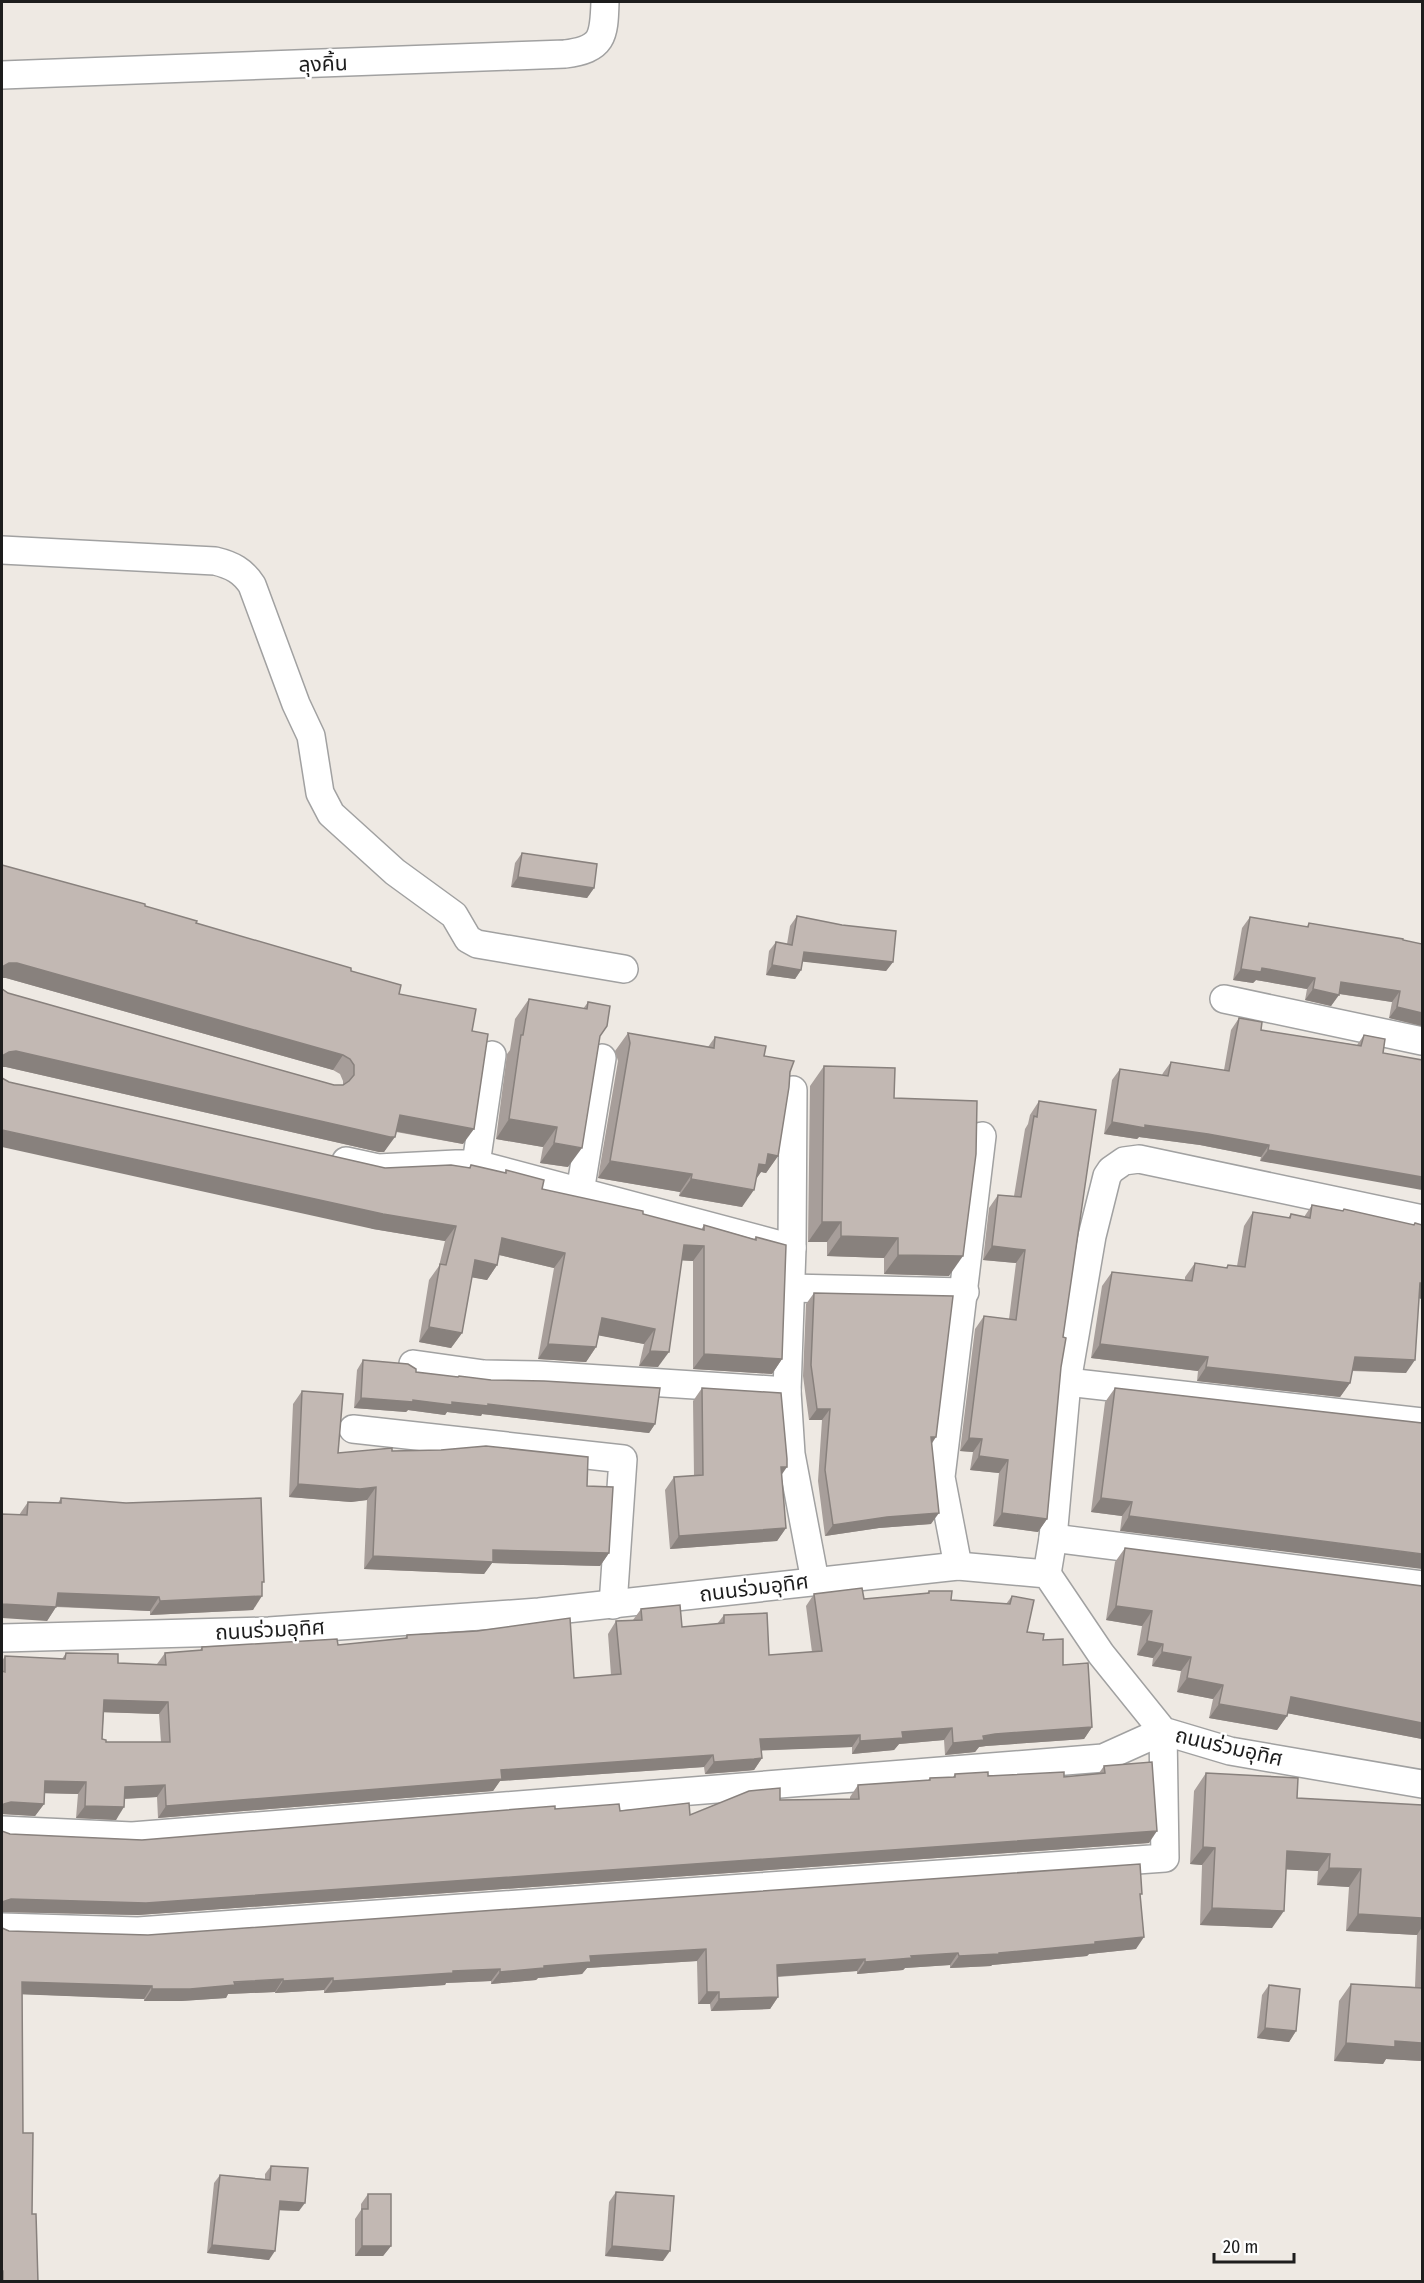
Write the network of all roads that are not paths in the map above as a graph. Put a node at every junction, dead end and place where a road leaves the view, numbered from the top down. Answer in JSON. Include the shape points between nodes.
{"nodes":[{"id":1,"x":605,"y":2,"type":"edge"},
{"id":2,"x":2,"y":75,"type":"edge"},
{"id":3,"x":2,"y":550,"type":"edge"},
{"id":4,"x":624,"y":969,"type":"dead end"},
{"id":5,"x":1224,"y":999,"type":"dead end"},
{"id":6,"x":1422,"y":1041,"type":"edge"},
{"id":7,"x":492,"y":1055,"type":"dead end"},
{"id":8,"x":602,"y":1058,"type":"edge"},
{"id":9,"x":793,"y":1090,"type":"edge"},
{"id":10,"x":982,"y":1136,"type":"dead end"},
{"id":11,"x":321,"y":1155,"type":"edge"},
{"id":12,"x":476,"y":1164,"type":"junction"},
{"id":13,"x":580,"y":1192,"type":"junction"},
{"id":14,"x":1422,"y":1219,"type":"edge"},
{"id":15,"x":792,"y":1248,"type":"junction"},
{"id":16,"x":789,"y":1288,"type":"junction"},
{"id":17,"x":965,"y":1292,"type":"junction"},
{"id":18,"x":413,"y":1364,"type":"edge"},
{"id":19,"x":1067,"y":1382,"type":"junction"},
{"id":20,"x":787,"y":1391,"type":"junction"},
{"id":21,"x":1422,"y":1422,"type":"edge"},
{"id":22,"x":353,"y":1429,"type":"dead end"},
{"id":23,"x":1053,"y":1538,"type":"junction"},
{"id":24,"x":958,"y":1566,"type":"junction"},
{"id":25,"x":1047,"y":1574,"type":"junction"},
{"id":26,"x":814,"y":1581,"type":"junction"},
{"id":27,"x":1422,"y":1585,"type":"edge"},
{"id":28,"x":613,"y":1605,"type":"junction"},
{"id":29,"x":2,"y":1638,"type":"edge"},
{"id":30,"x":1163,"y":1731,"type":"junction"},
{"id":31,"x":1422,"y":1784,"type":"edge"},
{"id":32,"x":2,"y":1830,"type":"edge"},
{"id":33,"x":2,"y":1927,"type":"edge"}],
"edges":[{"from":1,"to":2,"type":"street","name":"ลุงคิ้น","via":[[605,23],[599,43],[565,54]]},
{"from":3,"to":4,"type":"street","via":[[215,561],[238,570],[252,585],[311,736],[320,793],[336,821],[454,915],[472,942]]},
{"from":5,"to":6,"type":"street"},
{"from":7,"to":12,"type":"street"},
{"from":8,"to":13,"type":"street"},
{"from":9,"to":15,"type":"street"},
{"from":10,"to":17,"type":"street"},
{"from":11,"to":12,"type":"street","via":[[378,1168]]},
{"from":12,"to":13,"type":"street"},
{"from":13,"to":15,"type":"street"},
{"from":14,"to":19,"type":"street","via":[[1152,1161],[1124,1161],[1111,1170],[1105,1182]]},
{"from":15,"to":16,"type":"street"},
{"from":16,"to":17,"type":"street"},
{"from":16,"to":20,"type":"street"},
{"from":17,"to":24,"type":"street","via":[[941,1477]]},
{"from":18,"to":20,"type":"street","via":[[504,1376]]},
{"from":19,"to":21,"type":"street"},
{"from":19,"to":23,"type":"street"},
{"from":20,"to":26,"type":"street","via":[[791,1454]]},
{"from":22,"to":28,"type":"street","via":[[623,1459]]},
{"from":23,"to":25,"type":"street"},
{"from":23,"to":27,"type":"street"},
{"from":24,"to":25,"type":"street","name":"ถนนร่วมอุทิศ"},
{"from":24,"to":26,"type":"street","name":"ถนนร่วมอุทิศ"},
{"from":25,"to":30,"type":"street","name":"ถนนร่วมอุทิศ","via":[[1101,1653]]},
{"from":26,"to":28,"type":"street","name":"ถนนร่วมอุทิศ"},
{"from":28,"to":29,"type":"street","name":"ถนนร่วมอุทิศ","via":[[269,1631]]},
{"from":30,"to":31,"type":"street","name":"ถนนร่วมอุทิศ","via":[[1230,1751]]},
{"from":30,"to":32,"type":"street","via":[[1103,1758],[132,1836]]},
{"from":30,"to":33,"type":"street","via":[[1165,1858],[138,1931]]}]}
